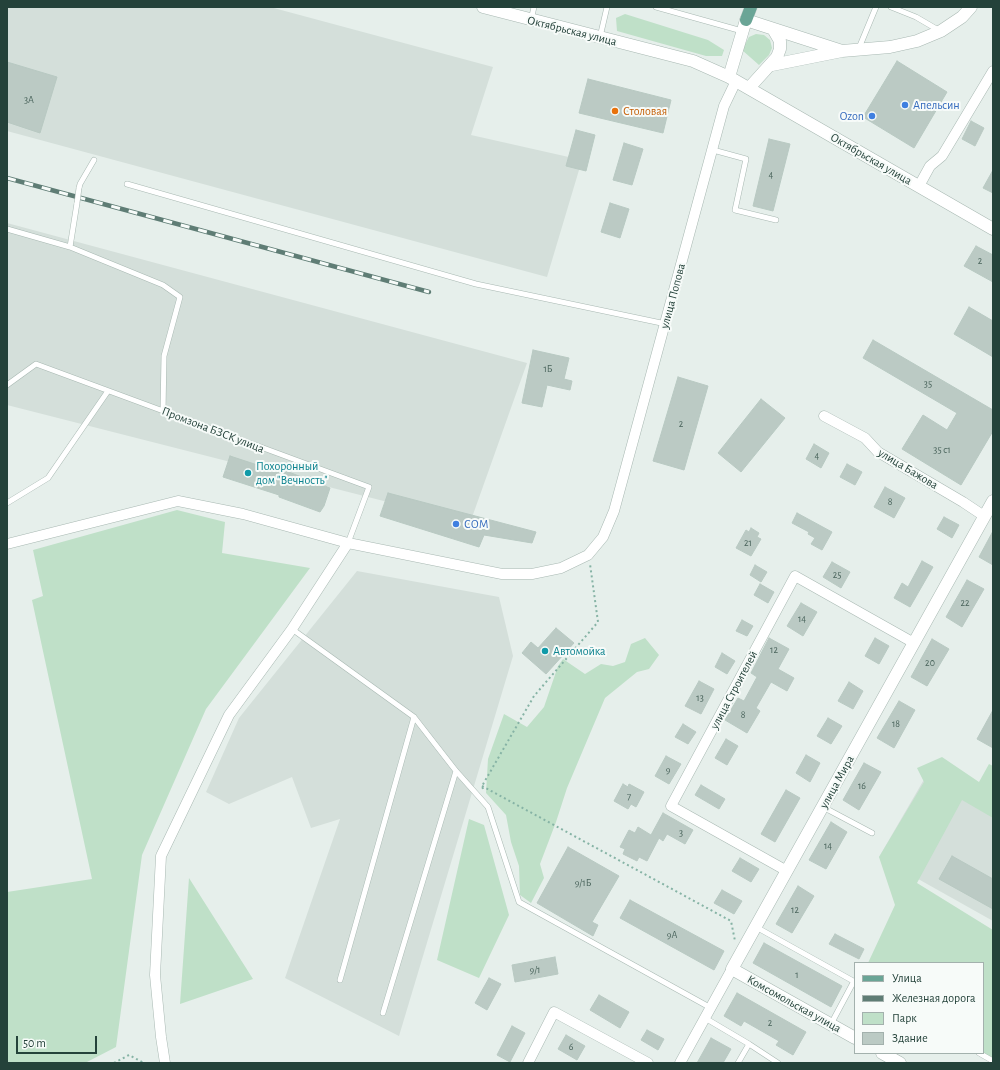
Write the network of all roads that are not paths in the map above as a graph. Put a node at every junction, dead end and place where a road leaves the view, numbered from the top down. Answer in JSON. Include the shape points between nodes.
{"nodes":[{"id":1,"x":483,"y":7,"type":"edge"},
{"id":2,"x":534,"y":7,"type":"edge"},
{"id":3,"x":607,"y":7,"type":"edge"},
{"id":4,"x":656,"y":7,"type":"edge"},
{"id":5,"x":750,"y":7,"type":"edge"},
{"id":6,"x":876,"y":7,"type":"edge"},
{"id":7,"x":891,"y":7,"type":"edge"},
{"id":8,"x":970,"y":7,"type":"edge"},
{"id":9,"x":531,"y":20,"type":"junction"},
{"id":10,"x":745,"y":26,"type":"junction"},
{"id":11,"x":773,"y":29,"type":"junction"},
{"id":12,"x":941,"y":31,"type":"junction"},
{"id":13,"x":599,"y":38,"type":"junction"},
{"id":14,"x":858,"y":50,"type":"junction"},
{"id":15,"x":842,"y":51,"type":"junction"},
{"id":16,"x":772,"y":65,"type":"junction"},
{"id":17,"x":993,"y":71,"type":"edge"},
{"id":18,"x":733,"y":79,"type":"junction"},
{"id":19,"x":749,"y":88,"type":"junction"},
{"id":20,"x":713,"y":150,"type":"junction"},
{"id":21,"x":94,"y":160,"type":"dead end"},
{"id":22,"x":127,"y":184,"type":"dead end"},
{"id":23,"x":919,"y":186,"type":"junction"},
{"id":24,"x":776,"y":220,"type":"dead end"},
{"id":25,"x":7,"y":229,"type":"edge"},
{"id":26,"x":993,"y":229,"type":"edge"},
{"id":27,"x":70,"y":247,"type":"junction"},
{"id":28,"x":666,"y":324,"type":"junction"},
{"id":29,"x":7,"y":385,"type":"edge"},
{"id":30,"x":108,"y":391,"type":"junction"},
{"id":31,"x":162,"y":411,"type":"junction"},
{"id":32,"x":824,"y":416,"type":"dead end"},
{"id":33,"x":993,"y":501,"type":"edge"},
{"id":34,"x":7,"y":503,"type":"edge"},
{"id":35,"x":989,"y":519,"type":"edge"},
{"id":36,"x":348,"y":543,"type":"junction"},
{"id":37,"x":7,"y":544,"type":"edge"},
{"id":38,"x":292,"y":629,"type":"junction"},
{"id":39,"x":914,"y":643,"type":"junction"},
{"id":40,"x":414,"y":717,"type":"junction"},
{"id":41,"x":456,"y":771,"type":"junction"},
{"id":42,"x":823,"y":807,"type":"junction"},
{"id":43,"x":872,"y":832,"type":"dead end"},
{"id":44,"x":787,"y":871,"type":"junction"},
{"id":45,"x":756,"y":927,"type":"junction"},
{"id":46,"x":732,"y":970,"type":"junction"},
{"id":47,"x":340,"y":980,"type":"dead end"},
{"id":48,"x":854,"y":981,"type":"edge"},
{"id":49,"x":711,"y":1008,"type":"junction"},
{"id":50,"x":383,"y":1013,"type":"dead end"},
{"id":51,"x":705,"y":1018,"type":"junction"},
{"id":52,"x":831,"y":1024,"type":"junction"},
{"id":53,"x":854,"y":1037,"type":"edge"},
{"id":54,"x":749,"y":1044,"type":"junction"},
{"id":55,"x":884,"y":1054,"type":"edge"},
{"id":56,"x":981,"y":1054,"type":"edge"},
{"id":57,"x":993,"y":1061,"type":"edge"},
{"id":58,"x":165,"y":1063,"type":"edge"},
{"id":59,"x":528,"y":1063,"type":"edge"},
{"id":60,"x":648,"y":1063,"type":"edge"},
{"id":61,"x":680,"y":1063,"type":"edge"},
{"id":62,"x":738,"y":1063,"type":"edge"},
{"id":63,"x":778,"y":1063,"type":"edge"},
{"id":64,"x":900,"y":1063,"type":"edge"}],
"edges":[{"from":1,"to":9,"type":"street","name":"Октябрьская улица"},
{"from":2,"to":9,"type":"lane"},
{"from":3,"to":13,"type":"lane"},
{"from":4,"to":10,"type":"lane"},
{"from":5,"to":10,"type":"main road"},
{"from":6,"to":14,"type":"lane"},
{"from":7,"to":12,"type":"lane"},
{"from":8,"to":12,"type":"street","via":[[962,17]]},
{"from":9,"to":13,"type":"street","name":"Октябрьская улица"},
{"from":10,"to":11,"type":"street"},
{"from":10,"to":18,"type":"street"},
{"from":11,"to":15,"type":"street"},
{"from":11,"to":16,"type":"street","via":[[780,41],[780,49]]},
{"from":12,"to":14,"type":"street","via":[[890,47]]},
{"from":13,"to":18,"type":"street","name":"Октябрьская улица","via":[[693,61]]},
{"from":14,"to":15,"type":"street"},
{"from":15,"to":16,"type":"street"},
{"from":16,"to":19,"type":"street"},
{"from":17,"to":23,"type":"street","via":[[942,156],[930,166]]},
{"from":18,"to":19,"type":"street","name":"Октябрьская улица"},
{"from":18,"to":20,"type":"street","name":"улица Попова"},
{"from":19,"to":23,"type":"street","name":"Октябрьская улица"},
{"from":20,"to":24,"type":"lane","via":[[746,159],[735,210]]},
{"from":20,"to":28,"type":"street","name":"улица Попова"},
{"from":21,"to":27,"type":"lane","bridge":true,"via":[[80,184]]},
{"from":22,"to":28,"type":"lane","via":[[476,284]]},
{"from":23,"to":26,"type":"street","name":"Октябрьская улица"},
{"from":25,"to":27,"type":"lane"},
{"from":27,"to":31,"type":"lane","via":[[163,285],[180,297],[164,356]]},
{"from":28,"to":36,"type":"street","name":"улица Попова","via":[[614,512],[603,538],[588,555],[561,568],[532,574],[502,574]]},
{"from":29,"to":30,"type":"lane","name":"Промзона БЗСК улица","via":[[36,364]]},
{"from":30,"to":31,"type":"lane","name":"Промзона БЗСК улица"},
{"from":30,"to":34,"type":"lane","via":[[48,478]]},
{"from":31,"to":36,"type":"lane","name":"Промзона БЗСК улица","via":[[369,488]]},
{"from":32,"to":35,"type":"street","name":"улица Бажова","via":[[865,438],[878,452]]},
{"from":33,"to":35,"type":"street","name":"улица Мира"},
{"from":35,"to":39,"type":"street","name":"улица Мира"},
{"from":36,"to":37,"type":"street","via":[[243,514],[178,501]]},
{"from":36,"to":38,"type":"street"},
{"from":38,"to":40,"type":"lane"},
{"from":38,"to":58,"type":"street","via":[[229,715],[161,856],[155,975]]},
{"from":39,"to":42,"type":"street","name":"улица Мира"},
{"from":39,"to":44,"type":"street","name":"улица Строителей","via":[[795,576],[671,806]]},
{"from":40,"to":41,"type":"lane"},
{"from":40,"to":47,"type":"lane"},
{"from":41,"to":49,"type":"lane","via":[[488,807],[518,902]]},
{"from":41,"to":50,"type":"lane"},
{"from":42,"to":43,"type":"lane"},
{"from":42,"to":44,"type":"street","name":"улица Мира"},
{"from":44,"to":45,"type":"street","name":"улица Мира"},
{"from":45,"to":46,"type":"street","name":"улица Мира"},
{"from":45,"to":48,"type":"lane"},
{"from":46,"to":49,"type":"street","name":"улица Мира"},
{"from":46,"to":52,"type":"street","name":"Комсомольская улица"},
{"from":48,"to":52,"type":"lane"},
{"from":49,"to":51,"type":"street","name":"улица Мира"},
{"from":51,"to":54,"type":"lane"},
{"from":51,"to":61,"type":"street","name":"улица Мира"},
{"from":52,"to":53,"type":"street","name":"Комсомольская улица"},
{"from":54,"to":62,"type":"lane"},
{"from":54,"to":63,"type":"lane"},
{"from":55,"to":64,"type":"street"},
{"from":56,"to":57,"type":"lane"},
{"from":59,"to":60,"type":"street","via":[[554,1012]]}]}
